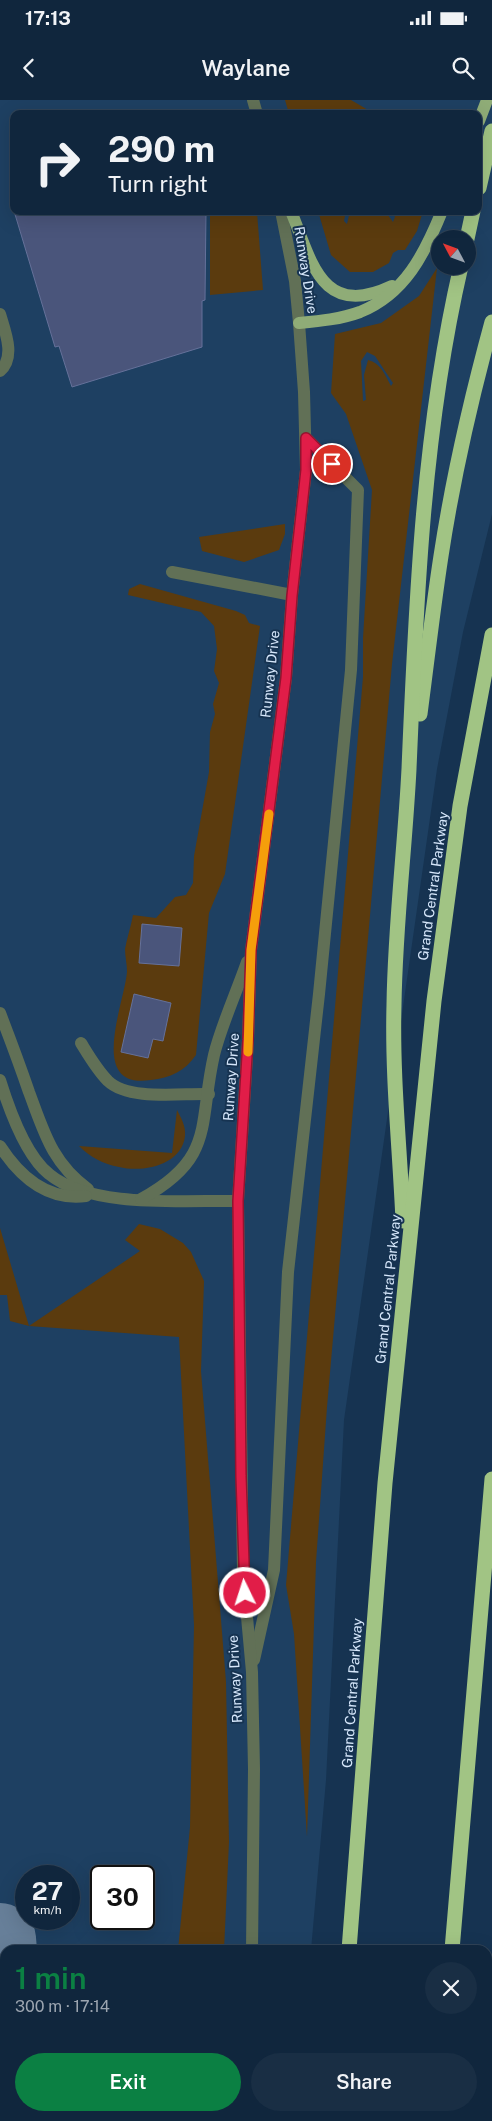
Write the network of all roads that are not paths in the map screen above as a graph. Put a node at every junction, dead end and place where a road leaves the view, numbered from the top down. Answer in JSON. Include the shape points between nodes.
{"nodes":[{"id":1,"x":487,"y":100,"type":"edge"},
{"id":2,"x":482,"y":113,"type":"edge"},
{"id":3,"x":492,"y":131,"type":"edge"},
{"id":4,"x":482,"y":175,"type":"edge"},
{"id":5,"x":282,"y":215,"type":"edge"},
{"id":6,"x":293,"y":215,"type":"edge"},
{"id":7,"x":440,"y":215,"type":"edge"},
{"id":8,"x":472,"y":215,"type":"edge"},
{"id":9,"x":469,"y":230,"type":"edge"},
{"id":10,"x":410,"y":273,"type":"junction"},
{"id":11,"x":459,"y":275,"type":"edge"},
{"id":12,"x":0,"y":314,"type":"edge"},
{"id":13,"x":492,"y":322,"type":"edge"},
{"id":14,"x":300,"y":323,"type":"junction"},
{"id":15,"x":0,"y":371,"type":"edge"},
{"id":16,"x":306,"y":438,"type":"junction"},
{"id":17,"x":172,"y":572,"type":"dead end"},
{"id":18,"x":292,"y":596,"type":"junction"},
{"id":19,"x":492,"y":635,"type":"edge"},
{"id":20,"x":407,"y":815,"type":"junction"},
{"id":21,"x":251,"y":950,"type":"junction"},
{"id":22,"x":0,"y":1013,"type":"edge"},
{"id":23,"x":81,"y":1043,"type":"dead end"},
{"id":24,"x":0,"y":1080,"type":"edge"},
{"id":25,"x":209,"y":1094,"type":"junction"},
{"id":26,"x":0,"y":1146,"type":"edge"},
{"id":27,"x":96,"y":1195,"type":"junction"},
{"id":28,"x":140,"y":1199,"type":"junction"},
{"id":29,"x":238,"y":1201,"type":"junction"},
{"id":30,"x":404,"y":1288,"type":"junction"},
{"id":31,"x":492,"y":1479,"type":"edge"},
{"id":32,"x":252,"y":1672,"type":"junction"},
{"id":33,"x":252,"y":1945,"type":"edge"},
{"id":34,"x":349,"y":1945,"type":"edge"},
{"id":35,"x":452,"y":1945,"type":"edge"}],
"edges":[{"from":1,"to":2,"type":"main road"},
{"from":3,"to":4,"type":"highway"},
{"from":5,"to":14,"type":"street","name":"Runway Drive","via":[[296,281]]},
{"from":6,"to":10,"type":"main road","via":[[312,265],[338,293],[361,297],[393,285]]},
{"from":7,"to":10,"type":"main road","via":[[428,247]]},
{"from":8,"to":9,"type":"highway"},
{"from":10,"to":14,"type":"main road","via":[[386,296],[360,312]]},
{"from":11,"to":20,"type":"highway","via":[[444,351],[427,485],[413,673]]},
{"from":12,"to":15,"type":"street","via":[[9,348],[4,368]]},
{"from":13,"to":20,"type":"highway","via":[[466,426],[441,555]]},
{"from":14,"to":16,"type":"street","name":"Runway Drive"},
{"from":16,"to":18,"type":"street","name":"Runway Drive","via":[[306,470]]},
{"from":16,"to":32,"type":"street","via":[[358,490],[351,670],[288,1272],[274,1570]]},
{"from":17,"to":18,"type":"street"},
{"from":18,"to":21,"type":"street","name":"Runway Drive","via":[[286,678]]},
{"from":19,"to":30,"type":"highway","name":"Grand Central Parkway","via":[[449,884]]},
{"from":20,"to":30,"type":"highway","via":[[394,1008]]},
{"from":21,"to":25,"type":"street","via":[[214,1055]]},
{"from":21,"to":29,"type":"street","name":"Runway Drive"},
{"from":22,"to":27,"type":"street","via":[[45,1138],[72,1178]]},
{"from":23,"to":25,"type":"street","via":[[109,1082],[127,1092]]},
{"from":24,"to":27,"type":"street","via":[[25,1141],[48,1173],[68,1187]]},
{"from":25,"to":28,"type":"street","via":[[200,1142],[189,1161],[160,1189]]},
{"from":26,"to":27,"type":"street","via":[[32,1184],[56,1195]]},
{"from":27,"to":28,"type":"street"},
{"from":28,"to":29,"type":"street"},
{"from":29,"to":32,"type":"street","name":"Runway Drive","via":[[243,1573]]},
{"from":30,"to":34,"type":"highway","name":"Grand Central Parkway","via":[[372,1632]]},
{"from":31,"to":35,"type":"highway"},
{"from":32,"to":33,"type":"street","name":"Runway Drive"}]}
